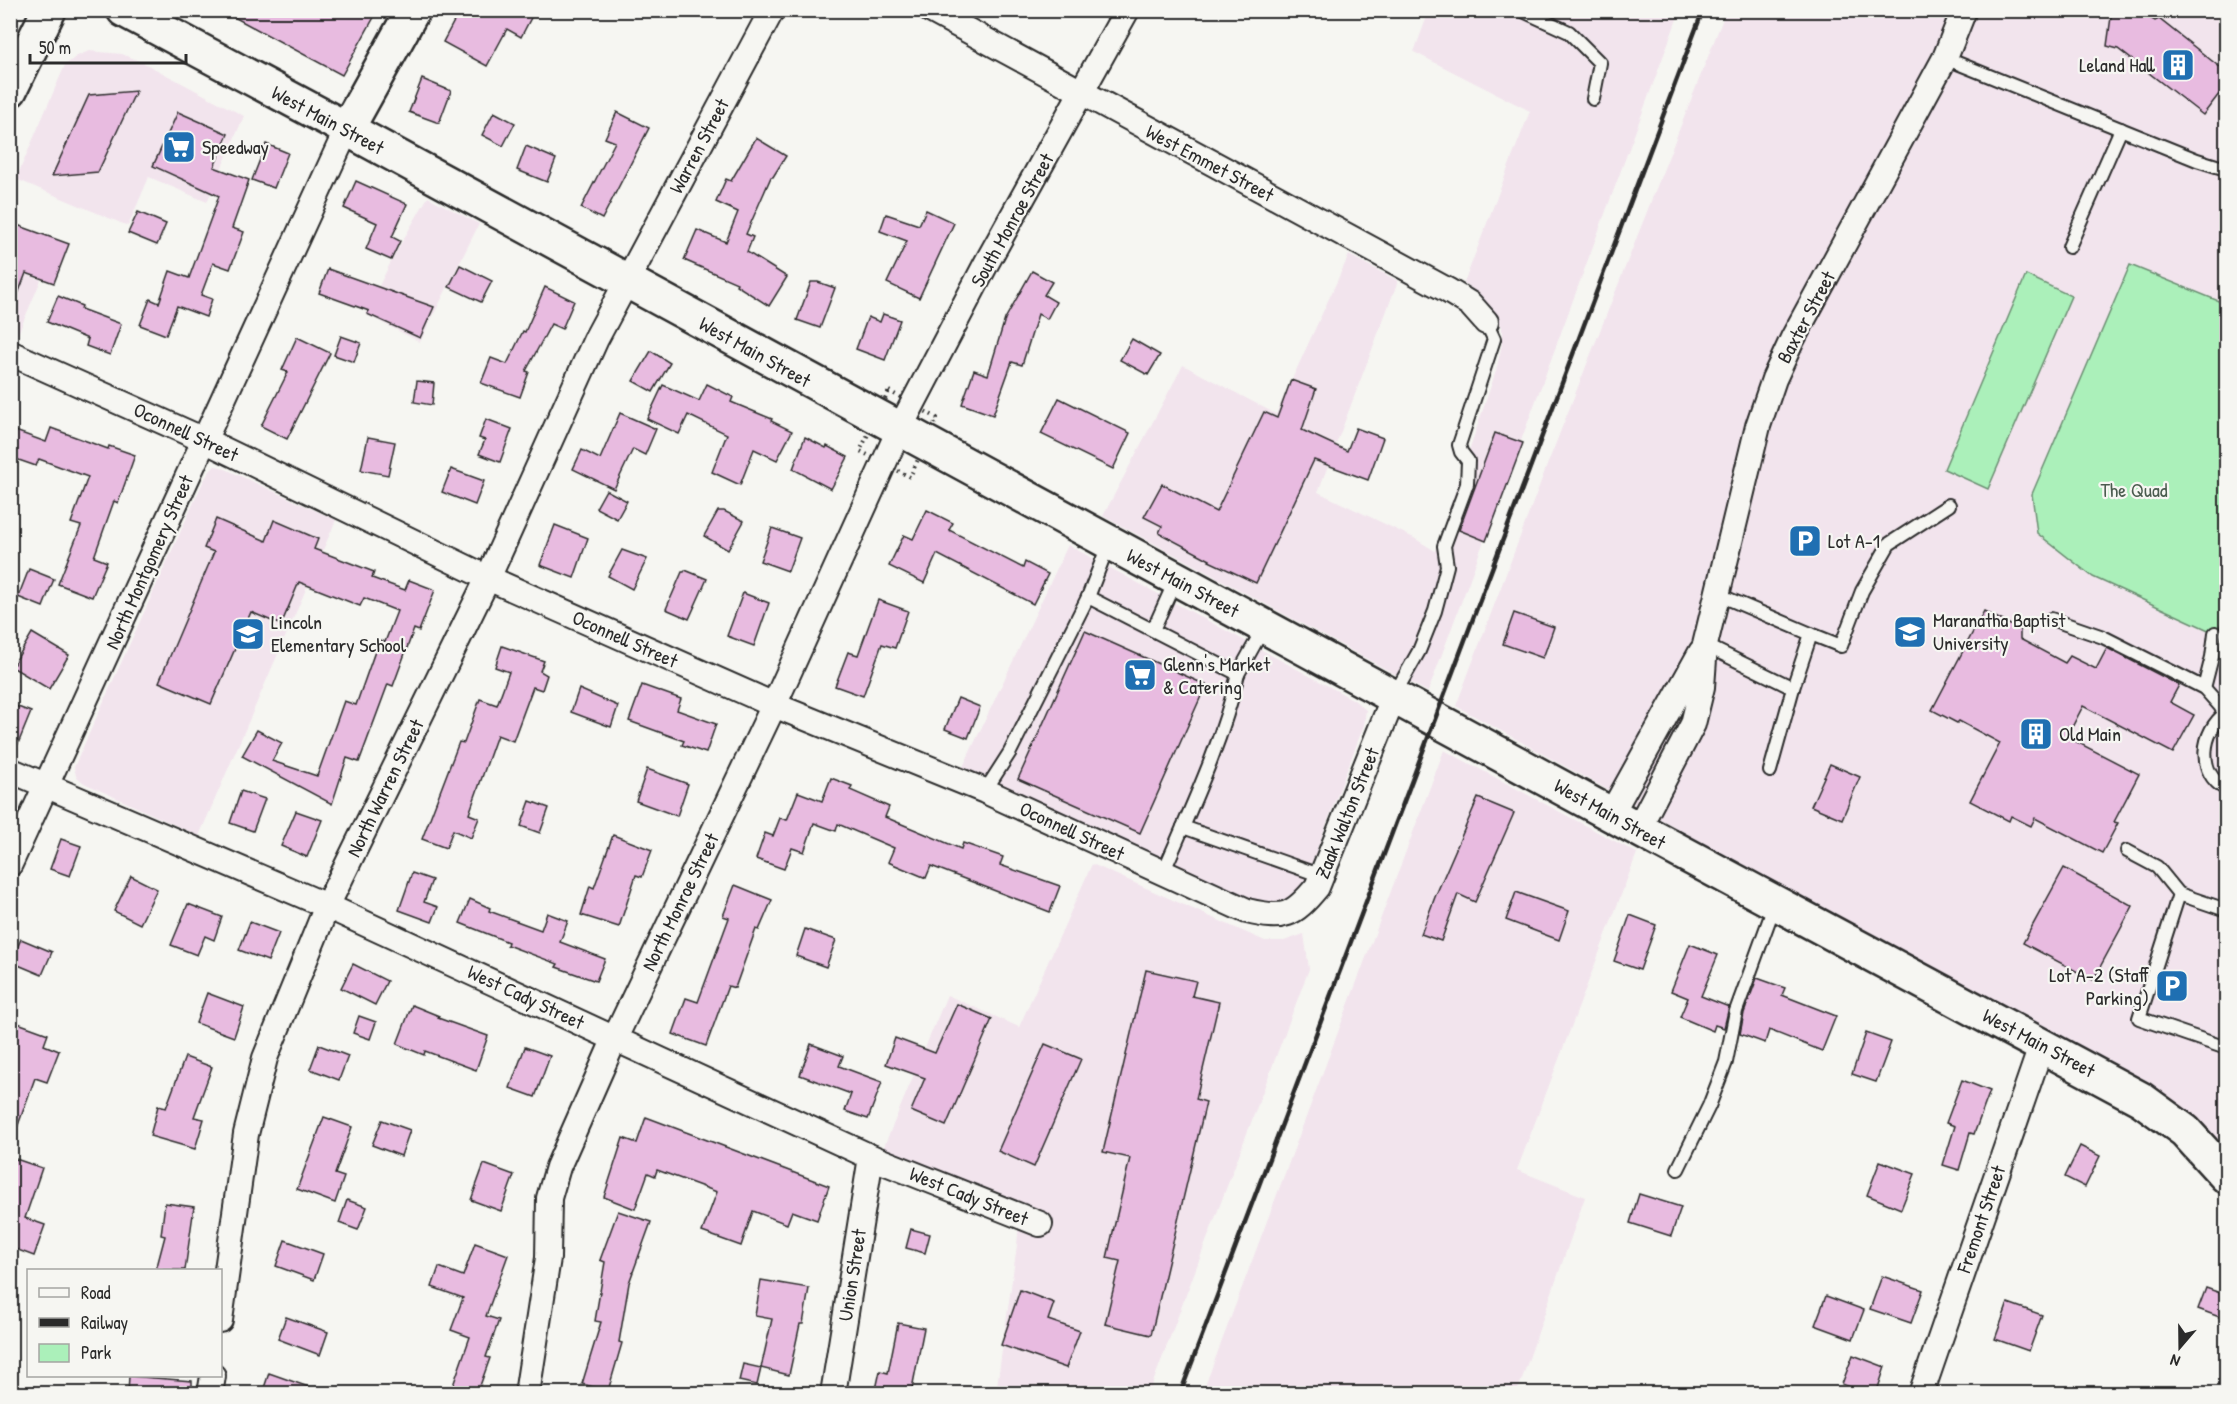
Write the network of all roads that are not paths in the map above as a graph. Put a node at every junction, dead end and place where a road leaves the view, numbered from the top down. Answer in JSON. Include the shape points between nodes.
{"nodes":[{"id":1,"x":49,"y":10,"type":"edge"},
{"id":2,"x":124,"y":10,"type":"edge"},
{"id":3,"x":412,"y":10,"type":"edge"},
{"id":4,"x":772,"y":10,"type":"edge"},
{"id":5,"x":930,"y":10,"type":"edge"},
{"id":6,"x":1127,"y":10,"type":"edge"},
{"id":7,"x":1521,"y":10,"type":"edge"},
{"id":8,"x":1964,"y":10,"type":"edge"},
{"id":9,"x":1946,"y":58,"type":"junction"},
{"id":10,"x":10,"y":90,"type":"edge"},
{"id":11,"x":1082,"y":93,"type":"junction"},
{"id":12,"x":1593,"y":99,"type":"dead end"},
{"id":13,"x":347,"y":129,"type":"junction"},
{"id":14,"x":2121,"y":129,"type":"junction"},
{"id":15,"x":2226,"y":169,"type":"edge"},
{"id":16,"x":2069,"y":247,"type":"dead end"},
{"id":17,"x":626,"y":281,"type":"junction"},
{"id":18,"x":1486,"y":321,"type":"joint"},
{"id":19,"x":10,"y":353,"type":"edge"},
{"id":20,"x":899,"y":430,"type":"junction"},
{"id":21,"x":204,"y":440,"type":"junction"},
{"id":22,"x":1949,"y":505,"type":"dead end"},
{"id":23,"x":1109,"y":543,"type":"junction"},
{"id":24,"x":488,"y":578,"type":"junction"},
{"id":25,"x":1176,"y":579,"type":"junction"},
{"id":26,"x":1717,"y":594,"type":"junction"},
{"id":27,"x":1088,"y":597,"type":"junction"},
{"id":28,"x":2050,"y":619,"type":"dead end"},
{"id":29,"x":1264,"y":626,"type":"junction"},
{"id":30,"x":1153,"y":630,"type":"junction"},
{"id":31,"x":2215,"y":633,"type":"dead end"},
{"id":32,"x":1811,"y":634,"type":"junction"},
{"id":33,"x":1705,"y":645,"type":"junction"},
{"id":34,"x":1238,"y":674,"type":"junction"},
{"id":35,"x":1793,"y":688,"type":"junction"},
{"id":36,"x":2204,"y":688,"type":"junction"},
{"id":37,"x":1394,"y":696,"type":"junction"},
{"id":38,"x":774,"y":705,"type":"junction"},
{"id":39,"x":2226,"y":714,"type":"edge"},
{"id":40,"x":10,"y":770,"type":"edge"},
{"id":41,"x":1770,"y":771,"type":"dead end"},
{"id":42,"x":48,"y":786,"type":"junction"},
{"id":43,"x":2226,"y":789,"type":"edge"},
{"id":44,"x":985,"y":791,"type":"junction"},
{"id":45,"x":1624,"y":822,"type":"junction"},
{"id":46,"x":1183,"y":827,"type":"junction"},
{"id":47,"x":2127,"y":851,"type":"dead end"},
{"id":48,"x":10,"y":864,"type":"edge"},
{"id":49,"x":1163,"y":873,"type":"junction"},
{"id":50,"x":1322,"y":876,"type":"junction"},
{"id":51,"x":2179,"y":894,"type":"junction"},
{"id":52,"x":1776,"y":903,"type":"junction"},
{"id":53,"x":327,"y":906,"type":"junction"},
{"id":54,"x":2226,"y":910,"type":"edge"},
{"id":55,"x":1247,"y":911,"type":"joint"},
{"id":56,"x":615,"y":1038,"type":"junction"},
{"id":57,"x":2042,"y":1044,"type":"junction"},
{"id":58,"x":2226,"y":1048,"type":"edge"},
{"id":59,"x":871,"y":1157,"type":"junction"},
{"id":60,"x":2221,"y":1166,"type":"edge"},
{"id":61,"x":1678,"y":1169,"type":"dead end"},
{"id":62,"x":1041,"y":1224,"type":"dead end"},
{"id":63,"x":222,"y":1306,"type":"edge"},
{"id":64,"x":213,"y":1377,"type":"edge"},
{"id":65,"x":210,"y":1394,"type":"edge"},
{"id":66,"x":527,"y":1394,"type":"edge"},
{"id":67,"x":833,"y":1394,"type":"edge"},
{"id":68,"x":1921,"y":1394,"type":"edge"}],
"edges":[{"from":1,"to":10,"type":"main road"},
{"from":2,"to":13,"type":"main road","name":"West Main Street"},
{"from":3,"to":13,"type":"main road"},
{"from":4,"to":17,"type":"street","name":"Warren Street"},
{"from":5,"to":11,"type":"street","name":"West Emmet Street"},
{"from":6,"to":11,"type":"street","name":"South Monroe Street"},
{"from":7,"to":12,"type":"lane","via":[[1569,32],[1600,63]]},
{"from":8,"to":9,"type":"street","name":"Baxter Street"},
{"from":9,"to":14,"type":"lane"},
{"from":9,"to":26,"type":"street","name":"Baxter Street","via":[[1774,379],[1758,426]]},
{"from":11,"to":18,"type":"street","name":"West Emmet Street","via":[[1447,290],[1470,304]]},
{"from":11,"to":20,"type":"street","name":"South Monroe Street"},
{"from":13,"to":17,"type":"main road","name":"West Main Street"},
{"from":13,"to":21,"type":"street","name":"North Montgomery Street"},
{"from":14,"to":15,"type":"lane"},
{"from":14,"to":16,"type":"lane"},
{"from":17,"to":20,"type":"main road","name":"West Main Street"},
{"from":17,"to":24,"type":"street","name":"North Warren Street"},
{"from":18,"to":37,"type":"lane","via":[[1494,339],[1459,445],[1468,461],[1467,484],[1444,546],[1447,566],[1419,651]]},
{"from":19,"to":21,"type":"street","name":"Oconnell Street"},
{"from":20,"to":23,"type":"main road","name":"West Main Street"},
{"from":20,"to":38,"type":"street","name":"North Monroe Street"},
{"from":21,"to":24,"type":"street","name":"Oconnell Street"},
{"from":21,"to":42,"type":"street","name":"North Montgomery Street"},
{"from":22,"to":32,"type":"lane","via":[[1888,544],[1862,591],[1841,646]]},
{"from":23,"to":25,"type":"main road","name":"West Main Street"},
{"from":23,"to":27,"type":"lane"},
{"from":24,"to":38,"type":"street","name":"Oconnell Street"},
{"from":24,"to":53,"type":"street","name":"North Warren Street"},
{"from":25,"to":29,"type":"main road","name":"West Main Street"},
{"from":25,"to":30,"type":"lane"},
{"from":26,"to":32,"type":"lane"},
{"from":26,"to":33,"type":"street","name":"Baxter Street"},
{"from":27,"to":30,"type":"lane"},
{"from":27,"to":44,"type":"lane","via":[[1010,752]]},
{"from":28,"to":36,"type":"lane","via":[[2103,637]]},
{"from":29,"to":34,"type":"lane"},
{"from":29,"to":37,"type":"main road","name":"West Main Street"},
{"from":30,"to":34,"type":"lane"},
{"from":31,"to":36,"type":"lane"},
{"from":32,"to":35,"type":"lane"},
{"from":33,"to":35,"type":"lane"},
{"from":33,"to":45,"type":"street","name":"Baxter Street"},
{"from":34,"to":46,"type":"lane","via":[[1231,703]]},
{"from":35,"to":41,"type":"lane"},
{"from":36,"to":39,"type":"lane"},
{"from":37,"to":45,"type":"main road","name":"West Main Street"},
{"from":37,"to":50,"type":"street","name":"Zaak Walton Street"},
{"from":38,"to":44,"type":"street","name":"Oconnell Street"},
{"from":38,"to":56,"type":"street","name":"North Monroe Street"},
{"from":39,"to":43,"type":"lane","via":[[2208,736],[2205,762],[2210,774]]},
{"from":40,"to":42,"type":"street","name":"West Cady Street"},
{"from":42,"to":48,"type":"street","name":"North Montgomery Street"},
{"from":42,"to":53,"type":"street","name":"West Cady Street"},
{"from":44,"to":49,"type":"street","name":"Oconnell Street"},
{"from":45,"to":52,"type":"main road","name":"West Main Street"},
{"from":46,"to":49,"type":"lane"},
{"from":46,"to":50,"type":"lane"},
{"from":47,"to":51,"type":"lane","via":[[2157,867]]},
{"from":49,"to":55,"type":"street","name":"Oconnell Street"},
{"from":50,"to":55,"type":"street","name":"Zaak Walton Street","via":[[1300,908],[1281,916]]},
{"from":51,"to":54,"type":"lane"},
{"from":51,"to":58,"type":"lane","via":[[2139,1018]]},
{"from":52,"to":57,"type":"main road","name":"West Main Street"},
{"from":52,"to":61,"type":"lane","via":[[1736,1011],[1726,1062]]},
{"from":53,"to":56,"type":"street","name":"West Cady Street"},
{"from":53,"to":63,"type":"street","name":"North Warren Street","via":[[266,1059],[246,1134]]},
{"from":56,"to":59,"type":"street","name":"West Cady Street"},
{"from":56,"to":66,"type":"street","name":"North Monroe Street","via":[[558,1167],[549,1198],[548,1258]]},
{"from":57,"to":60,"type":"main road","name":"West Main Street","via":[[2141,1099],[2185,1131]]},
{"from":57,"to":68,"type":"street","name":"Fremont Street"},
{"from":59,"to":62,"type":"street","name":"West Cady Street"},
{"from":59,"to":67,"type":"street","name":"Union Street"},
{"from":64,"to":65,"type":"street"}]}
